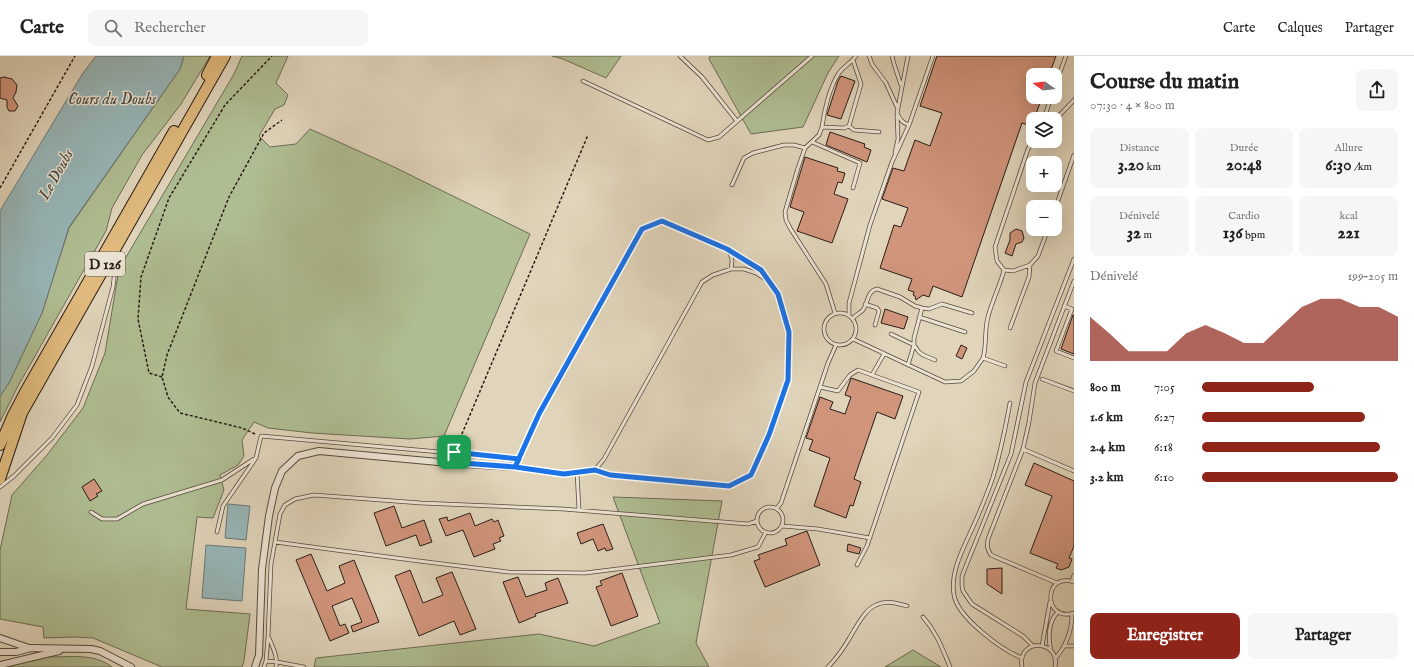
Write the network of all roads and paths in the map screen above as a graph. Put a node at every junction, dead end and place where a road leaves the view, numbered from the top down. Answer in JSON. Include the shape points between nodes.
{"nodes":[{"id":1,"x":75,"y":56,"type":"edge"},
{"id":2,"x":217,"y":56,"type":"edge"},
{"id":3,"x":225,"y":56,"type":"edge"},
{"id":4,"x":272,"y":56,"type":"edge"},
{"id":5,"x":680,"y":56,"type":"edge"},
{"id":6,"x":812,"y":56,"type":"edge"},
{"id":7,"x":856,"y":56,"type":"edge"},
{"id":8,"x":869,"y":56,"type":"edge"},
{"id":9,"x":892,"y":56,"type":"edge"},
{"id":10,"x":908,"y":56,"type":"edge"},
{"id":11,"x":933,"y":56,"type":"edge"},
{"id":12,"x":1066,"y":56,"type":"edge"},
{"id":13,"x":853,"y":60,"type":"junction"},
{"id":14,"x":1062,"y":68,"type":"edge"},
{"id":15,"x":584,"y":81,"type":"dead end"},
{"id":16,"x":901,"y":86,"type":"junction"},
{"id":17,"x":1074,"y":100,"type":"edge"},
{"id":18,"x":897,"y":107,"type":"junction"},
{"id":19,"x":897,"y":113,"type":"junction"},
{"id":20,"x":1062,"y":113,"type":"edge"},
{"id":21,"x":282,"y":120,"type":"dead end"},
{"id":22,"x":737,"y":121,"type":"junction"},
{"id":23,"x":909,"y":125,"type":"junction"},
{"id":24,"x":849,"y":126,"type":"junction"},
{"id":25,"x":822,"y":127,"type":"junction"},
{"id":26,"x":879,"y":132,"type":"dead end"},
{"id":27,"x":588,"y":135,"type":"dead end"},
{"id":28,"x":812,"y":142,"type":"junction"},
{"id":29,"x":805,"y":148,"type":"junction"},
{"id":30,"x":1029,"y":148,"type":"edge"},
{"id":31,"x":1074,"y":155,"type":"edge"},
{"id":32,"x":892,"y":162,"type":"junction"},
{"id":33,"x":732,"y":185,"type":"dead end"},
{"id":34,"x":0,"y":188,"type":"edge"},
{"id":35,"x":852,"y":188,"type":"dead end"},
{"id":36,"x":1058,"y":200,"type":"edge"},
{"id":37,"x":1045,"y":236,"type":"edge"},
{"id":38,"x":727,"y":249,"type":"junction"},
{"id":39,"x":111,"y":255,"type":"junction"},
{"id":40,"x":1074,"y":259,"type":"edge"},
{"id":41,"x":1030,"y":265,"type":"junction"},
{"id":42,"x":731,"y":268,"type":"junction"},
{"id":43,"x":1004,"y":270,"type":"junction"},
{"id":44,"x":1074,"y":281,"type":"edge"},
{"id":45,"x":770,"y":282,"type":"junction"},
{"id":46,"x":865,"y":304,"type":"junction"},
{"id":47,"x":1064,"y":306,"type":"junction"},
{"id":48,"x":922,"y":308,"type":"junction"},
{"id":49,"x":835,"y":313,"type":"junction"},
{"id":50,"x":972,"y":313,"type":"dead end"},
{"id":51,"x":849,"y":315,"type":"junction"},
{"id":52,"x":919,"y":317,"type":"junction"},
{"id":53,"x":852,"y":318,"type":"junction"},
{"id":54,"x":875,"y":324,"type":"dead end"},
{"id":55,"x":1010,"y":328,"type":"dead end"},
{"id":56,"x":966,"y":332,"type":"dead end"},
{"id":57,"x":891,"y":334,"type":"dead end"},
{"id":58,"x":853,"y":339,"type":"junction"},
{"id":59,"x":836,"y":345,"type":"junction"},
{"id":60,"x":914,"y":345,"type":"junction"},
{"id":61,"x":884,"y":354,"type":"junction"},
{"id":62,"x":983,"y":358,"type":"junction"},
{"id":63,"x":1074,"y":358,"type":"edge"},
{"id":64,"x":935,"y":360,"type":"dead end"},
{"id":65,"x":908,"y":365,"type":"junction"},
{"id":66,"x":1005,"y":366,"type":"dead end"},
{"id":67,"x":872,"y":375,"type":"junction"},
{"id":68,"x":162,"y":377,"type":"junction"},
{"id":69,"x":1042,"y":379,"type":"dead end"},
{"id":70,"x":820,"y":387,"type":"junction"},
{"id":71,"x":1074,"y":391,"type":"edge"},
{"id":72,"x":1010,"y":403,"type":"dead end"},
{"id":73,"x":261,"y":436,"type":"junction"},
{"id":74,"x":0,"y":445,"type":"edge"},
{"id":75,"x":1023,"y":449,"type":"junction"},
{"id":76,"x":454,"y":452,"type":"junction"},
{"id":77,"x":256,"y":458,"type":"junction"},
{"id":78,"x":519,"y":459,"type":"junction"},
{"id":79,"x":515,"y":467,"type":"junction"},
{"id":80,"x":595,"y":470,"type":"junction"},
{"id":81,"x":1074,"y":471,"type":"edge"},
{"id":82,"x":578,"y":472,"type":"junction"},
{"id":83,"x":0,"y":479,"type":"edge"},
{"id":84,"x":0,"y":487,"type":"edge"},
{"id":85,"x":777,"y":508,"type":"junction"},
{"id":86,"x":579,"y":510,"type":"junction"},
{"id":87,"x":91,"y":512,"type":"dead end"},
{"id":88,"x":756,"y":521,"type":"junction"},
{"id":89,"x":782,"y":526,"type":"junction"},
{"id":90,"x":217,"y":532,"type":"dead end"},
{"id":91,"x":766,"y":532,"type":"junction"},
{"id":92,"x":870,"y":538,"type":"junction"},
{"id":93,"x":275,"y":542,"type":"junction"},
{"id":94,"x":857,"y":565,"type":"dead end"},
{"id":95,"x":1074,"y":575,"type":"edge"},
{"id":96,"x":1073,"y":581,"type":"edge"},
{"id":97,"x":1057,"y":584,"type":"junction"},
{"id":98,"x":1051,"y":601,"type":"junction"},
{"id":99,"x":907,"y":606,"type":"dead end"},
{"id":100,"x":1058,"y":612,"type":"junction"},
{"id":101,"x":1073,"y":613,"type":"edge"},
{"id":102,"x":923,"y":617,"type":"dead end"},
{"id":103,"x":268,"y":637,"type":"junction"},
{"id":104,"x":0,"y":638,"type":"edge"},
{"id":105,"x":1033,"y":646,"type":"junction"},
{"id":106,"x":1042,"y":646,"type":"junction"},
{"id":107,"x":1064,"y":646,"type":"junction"},
{"id":108,"x":1074,"y":646,"type":"edge"},
{"id":109,"x":31,"y":648,"type":"junction"},
{"id":110,"x":69,"y":648,"type":"junction"},
{"id":111,"x":1051,"y":650,"type":"junction"},
{"id":112,"x":0,"y":652,"type":"edge"},
{"id":113,"x":1022,"y":658,"type":"junction"},
{"id":114,"x":1055,"y":659,"type":"junction"},
{"id":115,"x":266,"y":661,"type":"junction"},
{"id":116,"x":277,"y":662,"type":"junction"},
{"id":117,"x":0,"y":665,"type":"edge"},
{"id":118,"x":131,"y":667,"type":"edge"},
{"id":119,"x":255,"y":667,"type":"edge"},
{"id":120,"x":264,"y":667,"type":"edge"},
{"id":121,"x":276,"y":667,"type":"edge"},
{"id":122,"x":304,"y":667,"type":"edge"},
{"id":123,"x":828,"y":667,"type":"edge"},
{"id":124,"x":950,"y":667,"type":"edge"},
{"id":125,"x":1022,"y":667,"type":"edge"},
{"id":126,"x":1055,"y":667,"type":"edge"}],
"edges":[{"from":1,"to":34,"type":"path"},
{"from":2,"to":74,"type":"main road","number":"D 126","via":[[24,392]]},
{"from":3,"to":39,"type":"main road","number":"D 126"},
{"from":4,"to":68,"type":"path","via":[[225,105],[169,198],[141,277],[138,319],[149,373]]},
{"from":5,"to":22,"type":"lane","via":[[702,77]]},
{"from":6,"to":22,"type":"lane"},
{"from":7,"to":13,"type":"lane"},
{"from":8,"to":18,"type":"lane"},
{"from":9,"to":16,"type":"lane"},
{"from":10,"to":16,"type":"lane"},
{"from":11,"to":23,"type":"lane"},
{"from":12,"to":14,"type":"lane"},
{"from":13,"to":24,"type":"lane","via":[[862,84]]},
{"from":13,"to":25,"type":"lane","via":[[836,79],[825,108]]},
{"from":15,"to":22,"type":"lane","via":[[708,140],[719,138]]},
{"from":16,"to":18,"type":"lane"},
{"from":17,"to":20,"type":"lane"},
{"from":18,"to":19,"type":"lane"},
{"from":19,"to":23,"type":"lane","via":[[900,119]]},
{"from":19,"to":32,"type":"lane","via":[[898,139]]},
{"from":21,"to":68,"type":"path","via":[[264,133],[229,197],[167,356]]},
{"from":23,"to":32,"type":"lane"},
{"from":24,"to":25,"type":"lane"},
{"from":24,"to":26,"type":"lane","via":[[854,130]]},
{"from":25,"to":28,"type":"lane"},
{"from":27,"to":76,"type":"path"},
{"from":28,"to":29,"type":"lane"},
{"from":28,"to":35,"type":"lane","via":[[860,164]]},
{"from":29,"to":33,"type":"lane","via":[[784,145],[752,153],[744,158]]},
{"from":29,"to":49,"type":"lane","via":[[785,212],[786,220],[826,284]]},
{"from":30,"to":43,"type":"lane","via":[[995,247],[997,261]]},
{"from":31,"to":36,"type":"lane"},
{"from":32,"to":51,"type":"lane","via":[[870,225],[849,303]]},
{"from":37,"to":41,"type":"lane","via":[[1038,256]]},
{"from":38,"to":42,"type":"lane","via":[[732,255]]},
{"from":38,"to":45,"type":"lane","via":[[761,270]]},
{"from":38,"to":78,"type":"lane","via":[[662,221],[642,229],[539,414]]},
{"from":39,"to":83,"type":"main road","number":"D 126","via":[[22,413]]},
{"from":39,"to":84,"type":"lane","via":[[116,261],[113,287],[92,366],[77,405],[52,438]]},
{"from":40,"to":105,"type":"lane","via":[[1026,382],[1011,454],[962,576],[963,591],[972,604],[1023,636]]},
{"from":41,"to":43,"type":"lane","via":[[1013,271]]},
{"from":41,"to":55,"type":"lane","via":[[1029,277]]},
{"from":42,"to":45,"type":"lane","via":[[756,272]]},
{"from":42,"to":80,"type":"lane","via":[[702,282],[604,459]]},
{"from":43,"to":62,"type":"lane","via":[[988,317]]},
{"from":44,"to":47,"type":"lane"},
{"from":45,"to":80,"type":"lane","via":[[778,294],[789,332],[788,380],[769,435],[751,475],[729,486],[610,475]]},
{"from":46,"to":48,"type":"lane","via":[[870,293],[877,289]]},
{"from":46,"to":53,"type":"lane","via":[[863,310]]},
{"from":46,"to":54,"type":"lane","via":[[879,311]]},
{"from":47,"to":63,"type":"lane","via":[[1072,309],[1056,351]]},
{"from":47,"to":75,"type":"lane","via":[[1035,383]]},
{"from":48,"to":50,"type":"lane","via":[[929,309],[942,304]]},
{"from":48,"to":52,"type":"lane"},
{"from":49,"to":51,"type":"lane"},
{"from":49,"to":59,"type":"lane","via":[[827,320],[824,330],[828,339]]},
{"from":51,"to":53,"type":"lane"},
{"from":52,"to":56,"type":"lane"},
{"from":52,"to":60,"type":"lane"},
{"from":53,"to":58,"type":"lane","via":[[857,326]]},
{"from":57,"to":60,"type":"lane"},
{"from":58,"to":59,"type":"lane","via":[[846,344]]},
{"from":58,"to":61,"type":"lane"},
{"from":59,"to":70,"type":"lane"},
{"from":60,"to":64,"type":"lane","via":[[923,355]]},
{"from":60,"to":65,"type":"lane"},
{"from":61,"to":65,"type":"lane"},
{"from":61,"to":67,"type":"lane"},
{"from":62,"to":65,"type":"lane","via":[[974,371],[961,381],[945,382]]},
{"from":62,"to":66,"type":"lane"},
{"from":67,"to":70,"type":"lane","via":[[858,370],[850,375],[838,391]]},
{"from":67,"to":92,"type":"lane","via":[[919,392]]},
{"from":68,"to":73,"type":"path","via":[[168,397],[180,413],[242,428]]},
{"from":69,"to":71,"type":"lane"},
{"from":70,"to":85,"type":"lane"},
{"from":72,"to":113,"type":"lane","via":[[994,473],[955,573],[954,596],[968,619],[1005,650]]},
{"from":73,"to":76,"type":"lane"},
{"from":73,"to":77,"type":"lane"},
{"from":75,"to":81,"type":"lane"},
{"from":75,"to":97,"type":"lane","via":[[988,539],[988,550],[991,555]]},
{"from":76,"to":78,"type":"lane"},
{"from":77,"to":87,"type":"lane","via":[[222,480],[143,504],[117,519],[102,519]]},
{"from":77,"to":90,"type":"lane","via":[[223,506]]},
{"from":78,"to":79,"type":"lane"},
{"from":79,"to":82,"type":"lane","via":[[564,474]]},
{"from":79,"to":119,"type":"street","via":[[319,451],[298,456],[282,470],[269,516],[262,569],[259,655]]},
{"from":80,"to":82,"type":"lane"},
{"from":82,"to":86,"type":"lane"},
{"from":85,"to":88,"type":"lane","via":[[765,507],[758,513]]},
{"from":85,"to":89,"type":"lane","via":[[782,514]]},
{"from":86,"to":88,"type":"lane","via":[[748,524]]},
{"from":86,"to":93,"type":"lane","via":[[314,495],[295,499],[285,506],[280,514]]},
{"from":88,"to":91,"type":"lane"},
{"from":89,"to":91,"type":"lane","via":[[773,533]]},
{"from":89,"to":92,"type":"lane"},
{"from":91,"to":93,"type":"lane","via":[[758,547],[731,555],[585,573],[508,572]]},
{"from":92,"to":94,"type":"lane"},
{"from":93,"to":103,"type":"lane","via":[[271,564]]},
{"from":95,"to":96,"type":"lane"},
{"from":96,"to":97,"type":"lane","via":[[1062,581]]},
{"from":97,"to":98,"type":"lane","via":[[1051,591]]},
{"from":98,"to":100,"type":"lane"},
{"from":98,"to":106,"type":"lane"},
{"from":99,"to":123,"type":"lane","via":[[894,602],[874,605]]},
{"from":100,"to":101,"type":"lane"},
{"from":100,"to":111,"type":"lane","via":[[1052,619],[1049,639]]},
{"from":101,"to":107,"type":"lane","via":[[1072,626]]},
{"from":102,"to":124,"type":"lane","via":[[938,637]]},
{"from":103,"to":115,"type":"lane"},
{"from":103,"to":116,"type":"lane"},
{"from":104,"to":109,"type":"street"},
{"from":105,"to":106,"type":"lane"},
{"from":105,"to":113,"type":"lane"},
{"from":106,"to":111,"type":"lane"},
{"from":107,"to":108,"type":"lane"},
{"from":107,"to":114,"type":"lane"},
{"from":109,"to":110,"type":"street"},
{"from":109,"to":112,"type":"street","via":[[16,652]]},
{"from":110,"to":117,"type":"street"},
{"from":110,"to":118,"type":"street","via":[[100,651]]},
{"from":111,"to":114,"type":"lane"},
{"from":113,"to":125,"type":"lane"},
{"from":114,"to":126,"type":"lane"},
{"from":115,"to":116,"type":"lane"},
{"from":115,"to":120,"type":"lane"},
{"from":116,"to":121,"type":"lane"},
{"from":116,"to":122,"type":"lane"}]}
